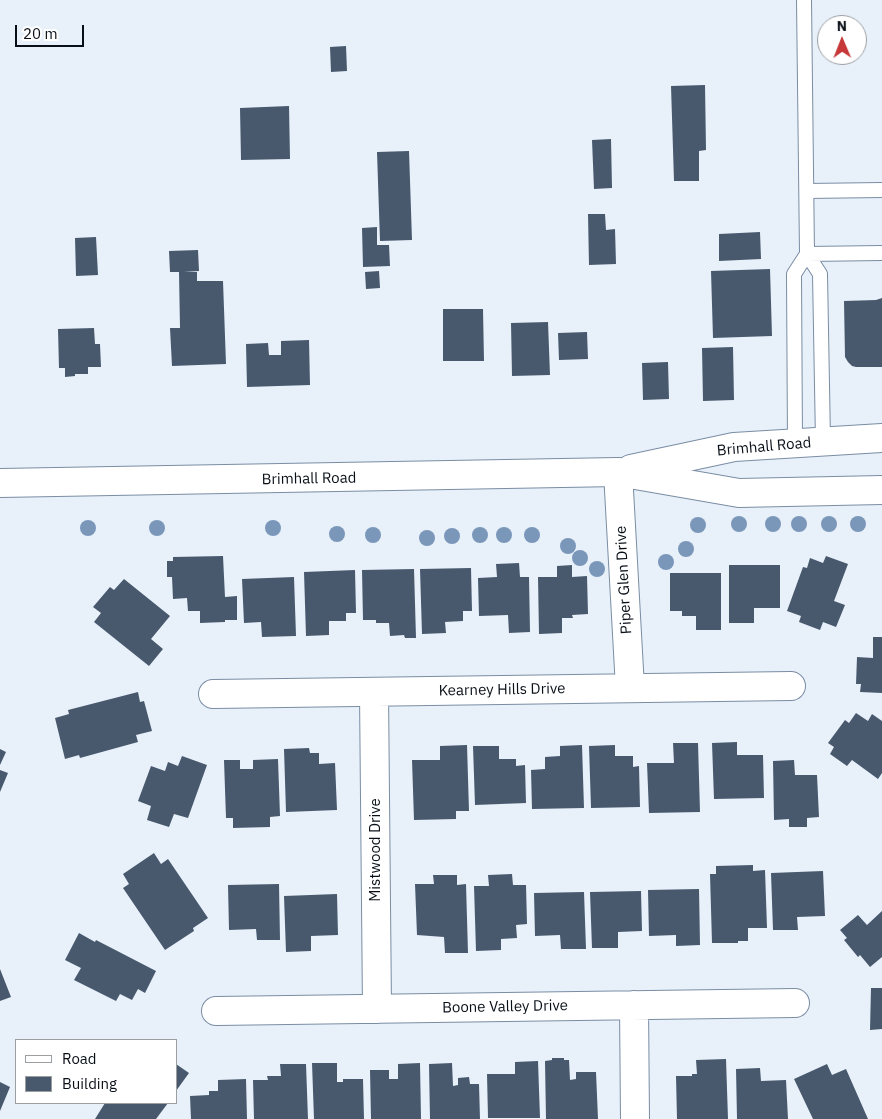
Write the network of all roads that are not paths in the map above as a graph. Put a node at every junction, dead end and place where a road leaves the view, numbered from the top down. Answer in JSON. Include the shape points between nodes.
{"nodes":[{"id":1,"x":804,"y":0,"type":"edge"},
{"id":2,"x":882,"y":190,"type":"edge"},
{"id":3,"x":807,"y":191,"type":"junction"},
{"id":4,"x":882,"y":253,"type":"edge"},
{"id":5,"x":807,"y":254,"type":"junction"},
{"id":6,"x":882,"y":438,"type":"edge"},
{"id":7,"x":823,"y":441,"type":"junction"},
{"id":8,"x":795,"y":443,"type":"junction"},
{"id":9,"x":618,"y":472,"type":"junction"},
{"id":10,"x":0,"y":483,"type":"edge"},
{"id":11,"x":874,"y":488,"type":"edge"},
{"id":12,"x":791,"y":686,"type":"dead end"},
{"id":13,"x":630,"y":688,"type":"junction"},
{"id":14,"x":374,"y":692,"type":"junction"},
{"id":15,"x":213,"y":694,"type":"dead end"},
{"id":16,"x":795,"y":1003,"type":"dead end"},
{"id":17,"x":634,"y":1005,"type":"junction"},
{"id":18,"x":377,"y":1008,"type":"junction"},
{"id":19,"x":216,"y":1011,"type":"dead end"},
{"id":20,"x":635,"y":1119,"type":"edge"}],
"edges":[{"from":1,"to":3,"type":"lane"},
{"from":2,"to":3,"type":"lane"},
{"from":3,"to":5,"type":"lane"},
{"from":4,"to":5,"type":"lane"},
{"from":5,"to":7,"type":"lane","via":[[820,274]]},
{"from":5,"to":8,"type":"lane","via":[[794,274]]},
{"from":6,"to":7,"type":"street","name":"Brimhall Road"},
{"from":7,"to":8,"type":"street","name":"Brimhall Road"},
{"from":8,"to":9,"type":"street","name":"Brimhall Road","via":[[734,447]]},
{"from":9,"to":10,"type":"street","name":"Brimhall Road"},
{"from":9,"to":11,"type":"street","name":"Brimhall Road","via":[[739,492]]},
{"from":9,"to":13,"type":"street","name":"Piper Glen Drive"},
{"from":12,"to":13,"type":"street","name":"Kearney Hills Drive"},
{"from":13,"to":14,"type":"street","name":"Kearney Hills Drive"},
{"from":14,"to":15,"type":"street","name":"Kearney Hills Drive"},
{"from":14,"to":18,"type":"street","name":"Mistwood Drive"},
{"from":16,"to":17,"type":"street","name":"Boone Valley Drive"},
{"from":17,"to":18,"type":"street","name":"Boone Valley Drive"},
{"from":17,"to":20,"type":"street"},
{"from":18,"to":19,"type":"street","name":"Boone Valley Drive"}]}
